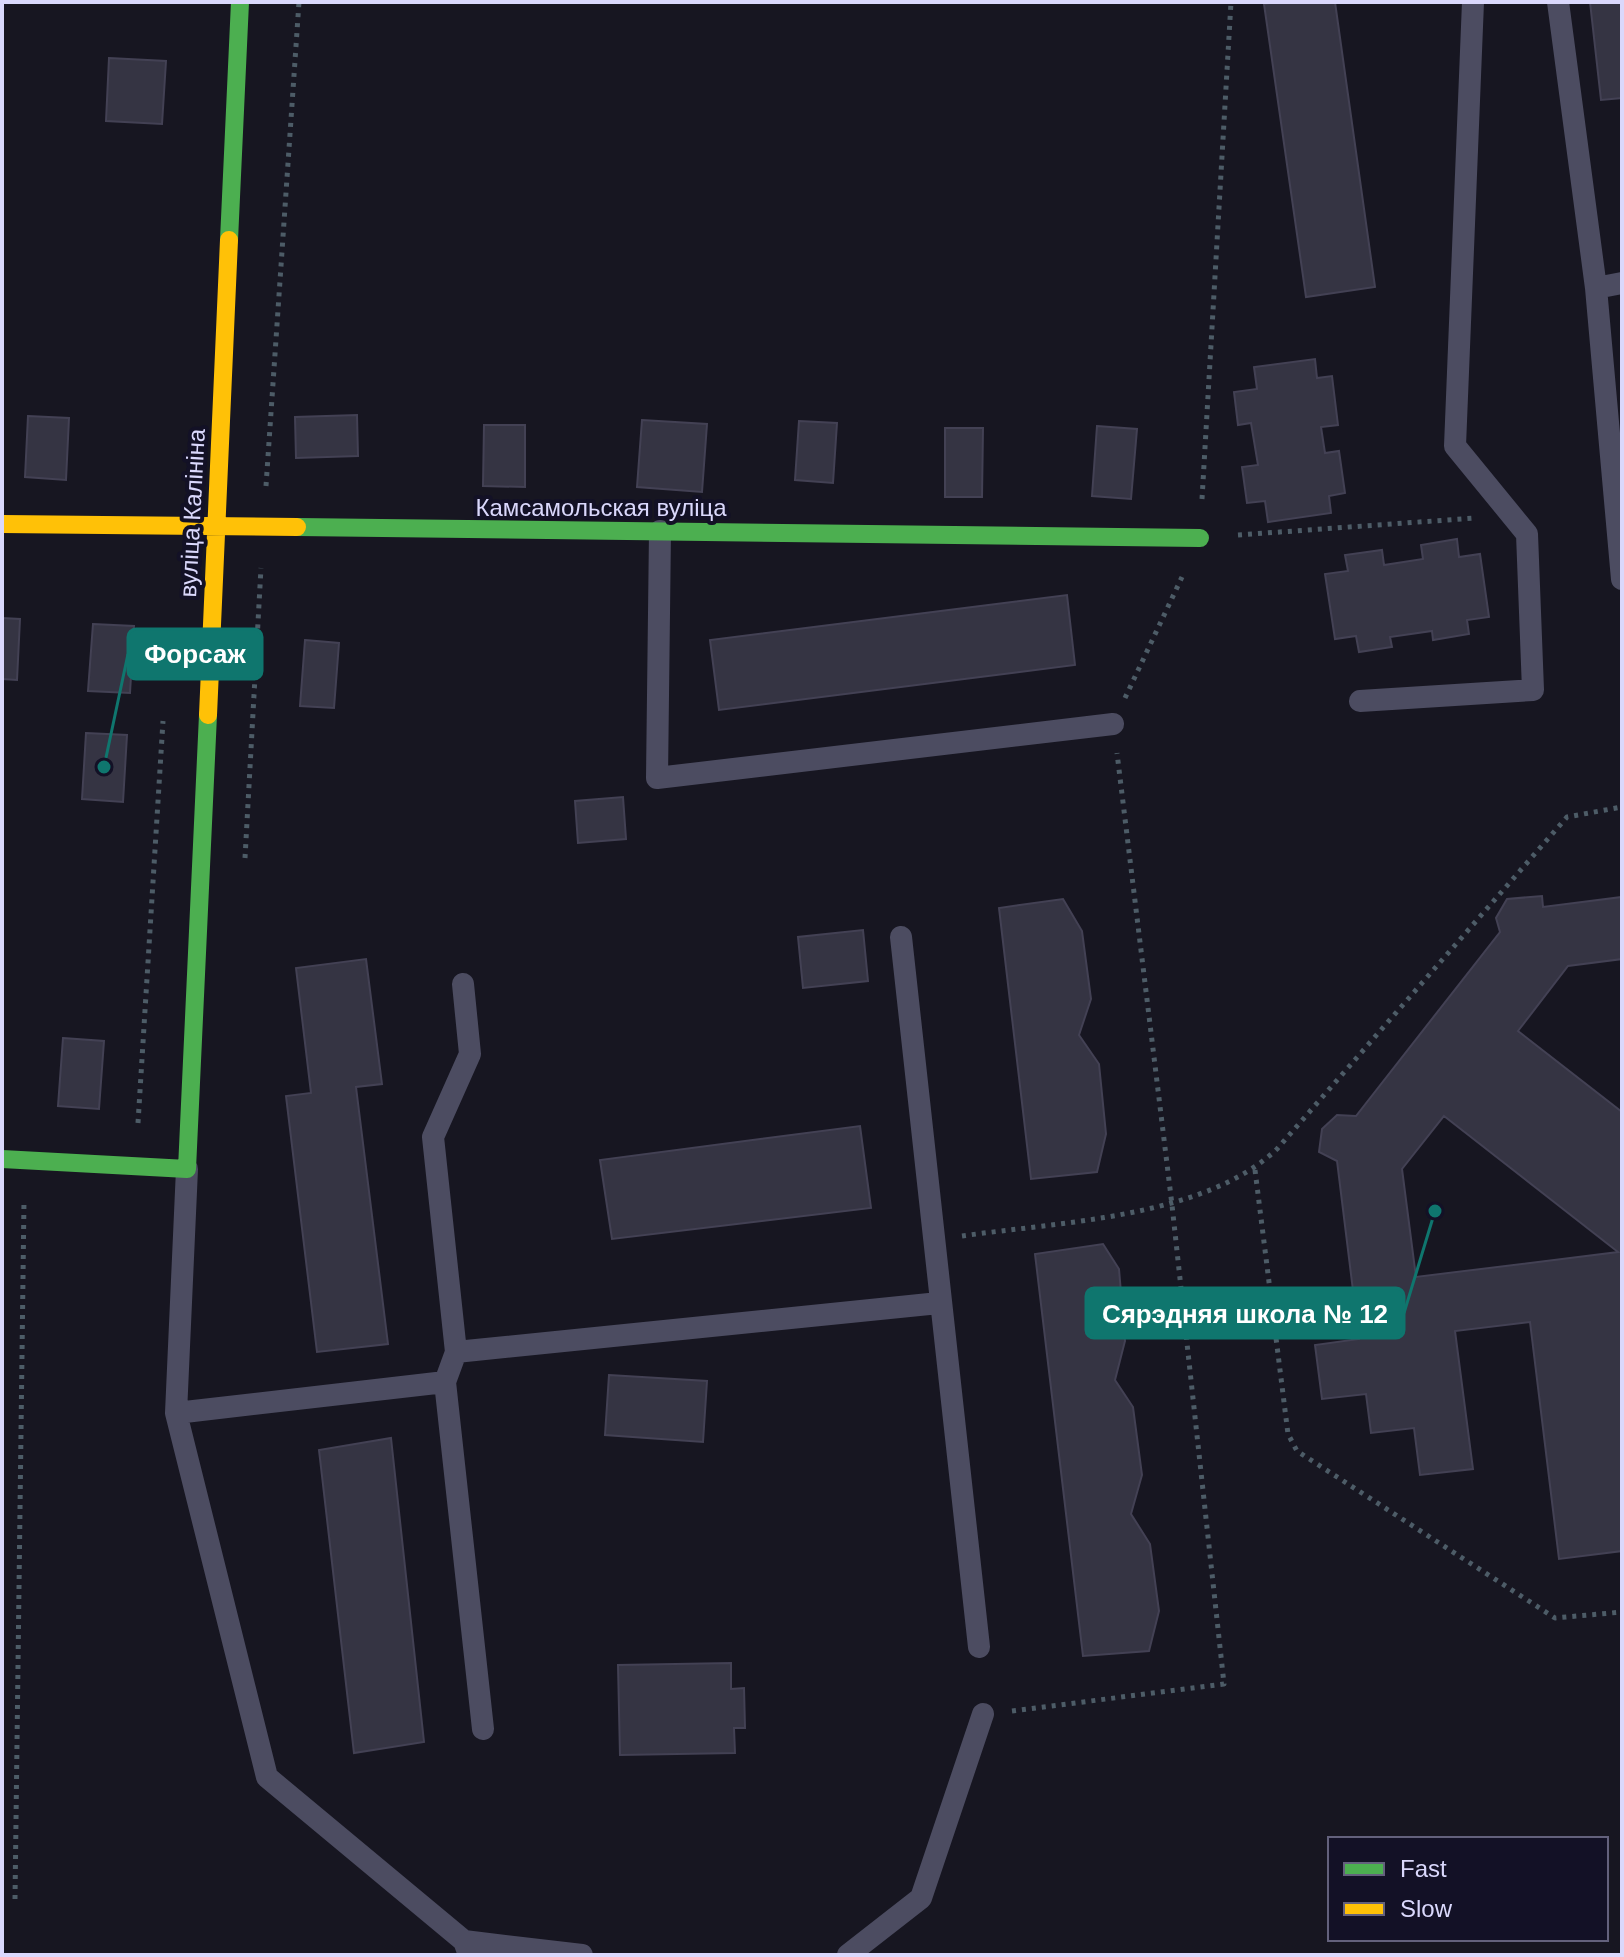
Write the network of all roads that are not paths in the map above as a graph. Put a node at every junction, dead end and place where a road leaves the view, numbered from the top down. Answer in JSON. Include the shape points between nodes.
{"nodes":[{"id":1,"x":240,"y":2,"type":"edge"},
{"id":2,"x":1473,"y":2,"type":"edge"},
{"id":3,"x":1558,"y":2,"type":"edge"},
{"id":4,"x":1622,"y":283,"type":"edge"},
{"id":5,"x":1596,"y":288,"type":"junction"},
{"id":6,"x":2,"y":524,"type":"edge"},
{"id":7,"x":216,"y":529,"type":"junction"},
{"id":8,"x":660,"y":531,"type":"junction"},
{"id":9,"x":1200,"y":538,"type":"road end"},
{"id":10,"x":1622,"y":579,"type":"edge"},
{"id":11,"x":1360,"y":701,"type":"dead end"},
{"id":12,"x":1113,"y":724,"type":"road end"},
{"id":13,"x":901,"y":937,"type":"dead end"},
{"id":14,"x":463,"y":984,"type":"dead end"},
{"id":15,"x":2,"y":1159,"type":"edge"},
{"id":16,"x":187,"y":1169,"type":"junction"},
{"id":17,"x":939,"y":1303,"type":"junction"},
{"id":18,"x":456,"y":1352,"type":"junction"},
{"id":19,"x":445,"y":1382,"type":"junction"},
{"id":20,"x":176,"y":1413,"type":"junction"},
{"id":21,"x":979,"y":1647,"type":"dead end"},
{"id":22,"x":983,"y":1714,"type":"road end"},
{"id":23,"x":483,"y":1729,"type":"dead end"},
{"id":24,"x":466,"y":1948,"type":"edge"},
{"id":25,"x":582,"y":1955,"type":"edge"},
{"id":26,"x":848,"y":1955,"type":"edge"}],
"edges":[{"from":1,"to":7,"type":"street","name":"вуліца Калініна"},
{"from":2,"to":11,"type":"lane","via":[[1455,446],[1527,534],[1533,690]]},
{"from":3,"to":5,"type":"lane"},
{"from":4,"to":5,"type":"lane"},
{"from":5,"to":10,"type":"lane"},
{"from":6,"to":7,"type":"street","name":"Камсамольская вуліца"},
{"from":7,"to":8,"type":"street","name":"Камсамольская вуліца"},
{"from":7,"to":16,"type":"street","name":"вуліца Калініна"},
{"from":8,"to":9,"type":"street","name":"Камсамольская вуліца"},
{"from":8,"to":12,"type":"lane","via":[[657,778]]},
{"from":13,"to":17,"type":"lane"},
{"from":14,"to":18,"type":"lane","via":[[470,1054],[433,1137]]},
{"from":15,"to":16,"type":"street"},
{"from":16,"to":20,"type":"lane"},
{"from":17,"to":18,"type":"lane"},
{"from":17,"to":21,"type":"lane"},
{"from":18,"to":19,"type":"lane"},
{"from":19,"to":20,"type":"lane"},
{"from":19,"to":23,"type":"lane"},
{"from":20,"to":24,"type":"lane","via":[[267,1777]]},
{"from":22,"to":26,"type":"lane","via":[[921,1898]]},
{"from":24,"to":25,"type":"lane"}]}
